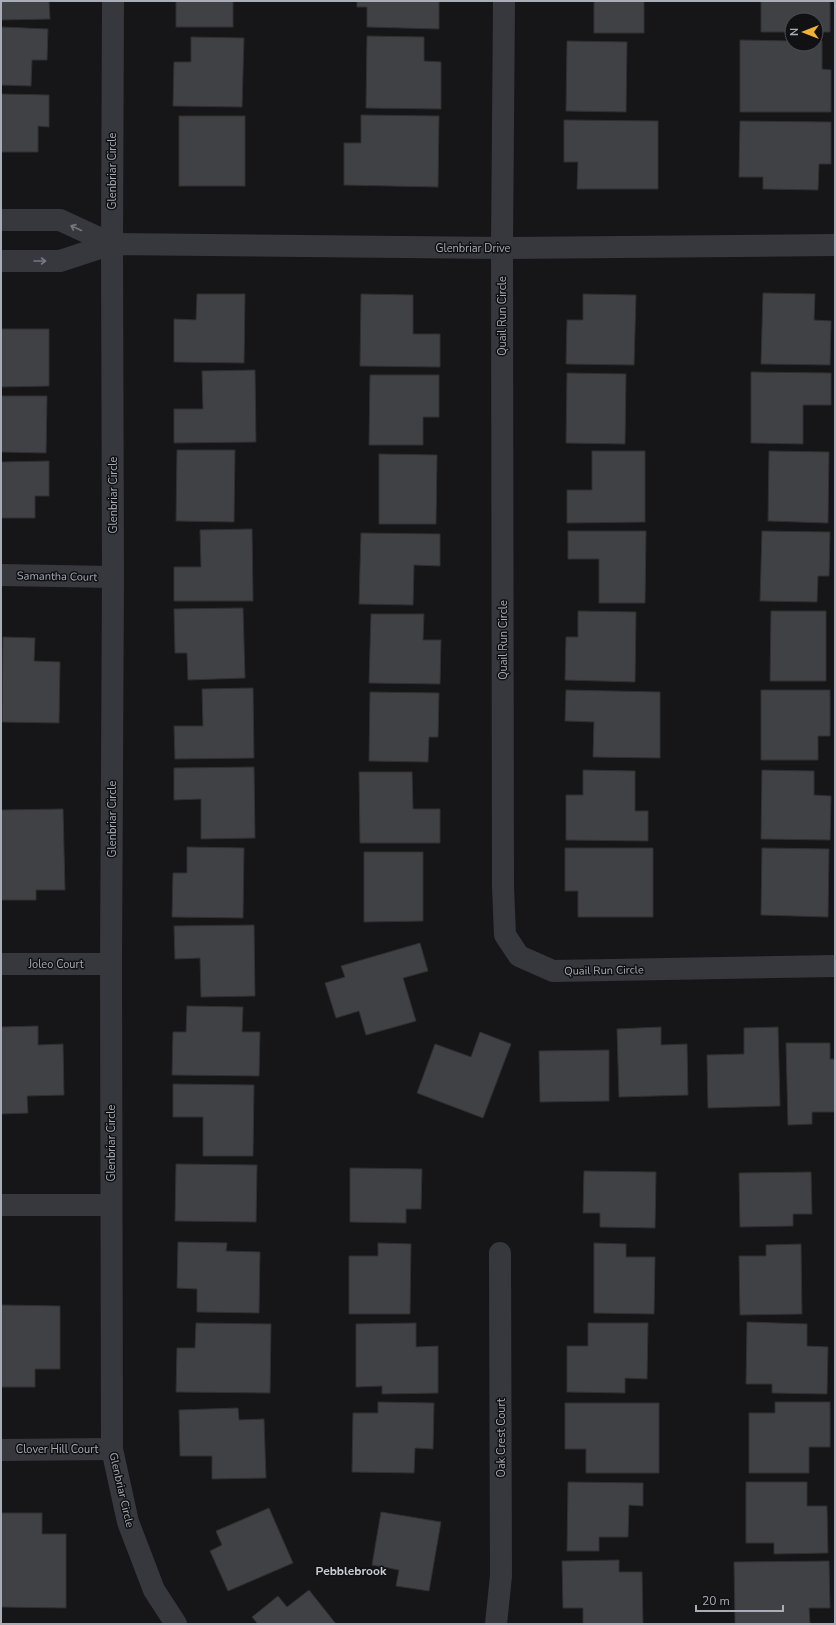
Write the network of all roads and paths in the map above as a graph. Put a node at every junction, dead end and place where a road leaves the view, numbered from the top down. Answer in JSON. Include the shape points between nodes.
{"nodes":[{"id":1,"x":114,"y":1,"type":"edge"},
{"id":2,"x":504,"y":1,"type":"edge"},
{"id":3,"x":1,"y":220,"type":"edge"},
{"id":4,"x":112,"y":244,"type":"junction"},
{"id":5,"x":835,"y":245,"type":"edge"},
{"id":6,"x":502,"y":248,"type":"junction"},
{"id":7,"x":1,"y":260,"type":"edge"},
{"id":8,"x":1,"y":575,"type":"edge"},
{"id":9,"x":113,"y":577,"type":"junction"},
{"id":10,"x":1,"y":964,"type":"edge"},
{"id":11,"x":111,"y":964,"type":"junction"},
{"id":12,"x":835,"y":966,"type":"edge"},
{"id":13,"x":1,"y":1204,"type":"edge"},
{"id":14,"x":111,"y":1205,"type":"junction"},
{"id":15,"x":500,"y":1253,"type":"dead end"},
{"id":16,"x":112,"y":1449,"type":"junction"},
{"id":17,"x":1,"y":1450,"type":"edge"},
{"id":18,"x":176,"y":1624,"type":"edge"},
{"id":19,"x":496,"y":1624,"type":"edge"}],
"edges":[{"from":1,"to":4,"type":"street","name":"Glenbriar Circle"},
{"from":2,"to":6,"type":"street","name":"Quail Run Circle"},
{"from":4,"to":3,"type":"street","name":"Glenbriar Drive","one_way":true,"via":[[60,220]]},
{"from":4,"to":6,"type":"street","name":"Glenbriar Drive"},
{"from":7,"to":4,"type":"street","name":"Glenbriar Drive","one_way":true,"via":[[60,261]]},
{"from":4,"to":9,"type":"street","name":"Glenbriar Circle"},
{"from":5,"to":6,"type":"street","name":"Glenbriar Drive"},
{"from":6,"to":12,"type":"street","name":"Quail Run Circle","via":[[505,935],[519,956],[553,971]]},
{"from":8,"to":9,"type":"street","name":"Samantha Court"},
{"from":9,"to":11,"type":"street","name":"Glenbriar Circle"},
{"from":10,"to":11,"type":"street","name":"Joleo Court"},
{"from":11,"to":14,"type":"street","name":"Glenbriar Circle"},
{"from":13,"to":14,"type":"street"},
{"from":14,"to":16,"type":"street","name":"Glenbriar Circle"},
{"from":15,"to":19,"type":"street","name":"Oak Crest Court","via":[[501,1576]]},
{"from":16,"to":17,"type":"street","name":"Clover Hill Court"},
{"from":16,"to":18,"type":"street","name":"Glenbriar Circle","via":[[128,1522],[154,1590]]}]}
